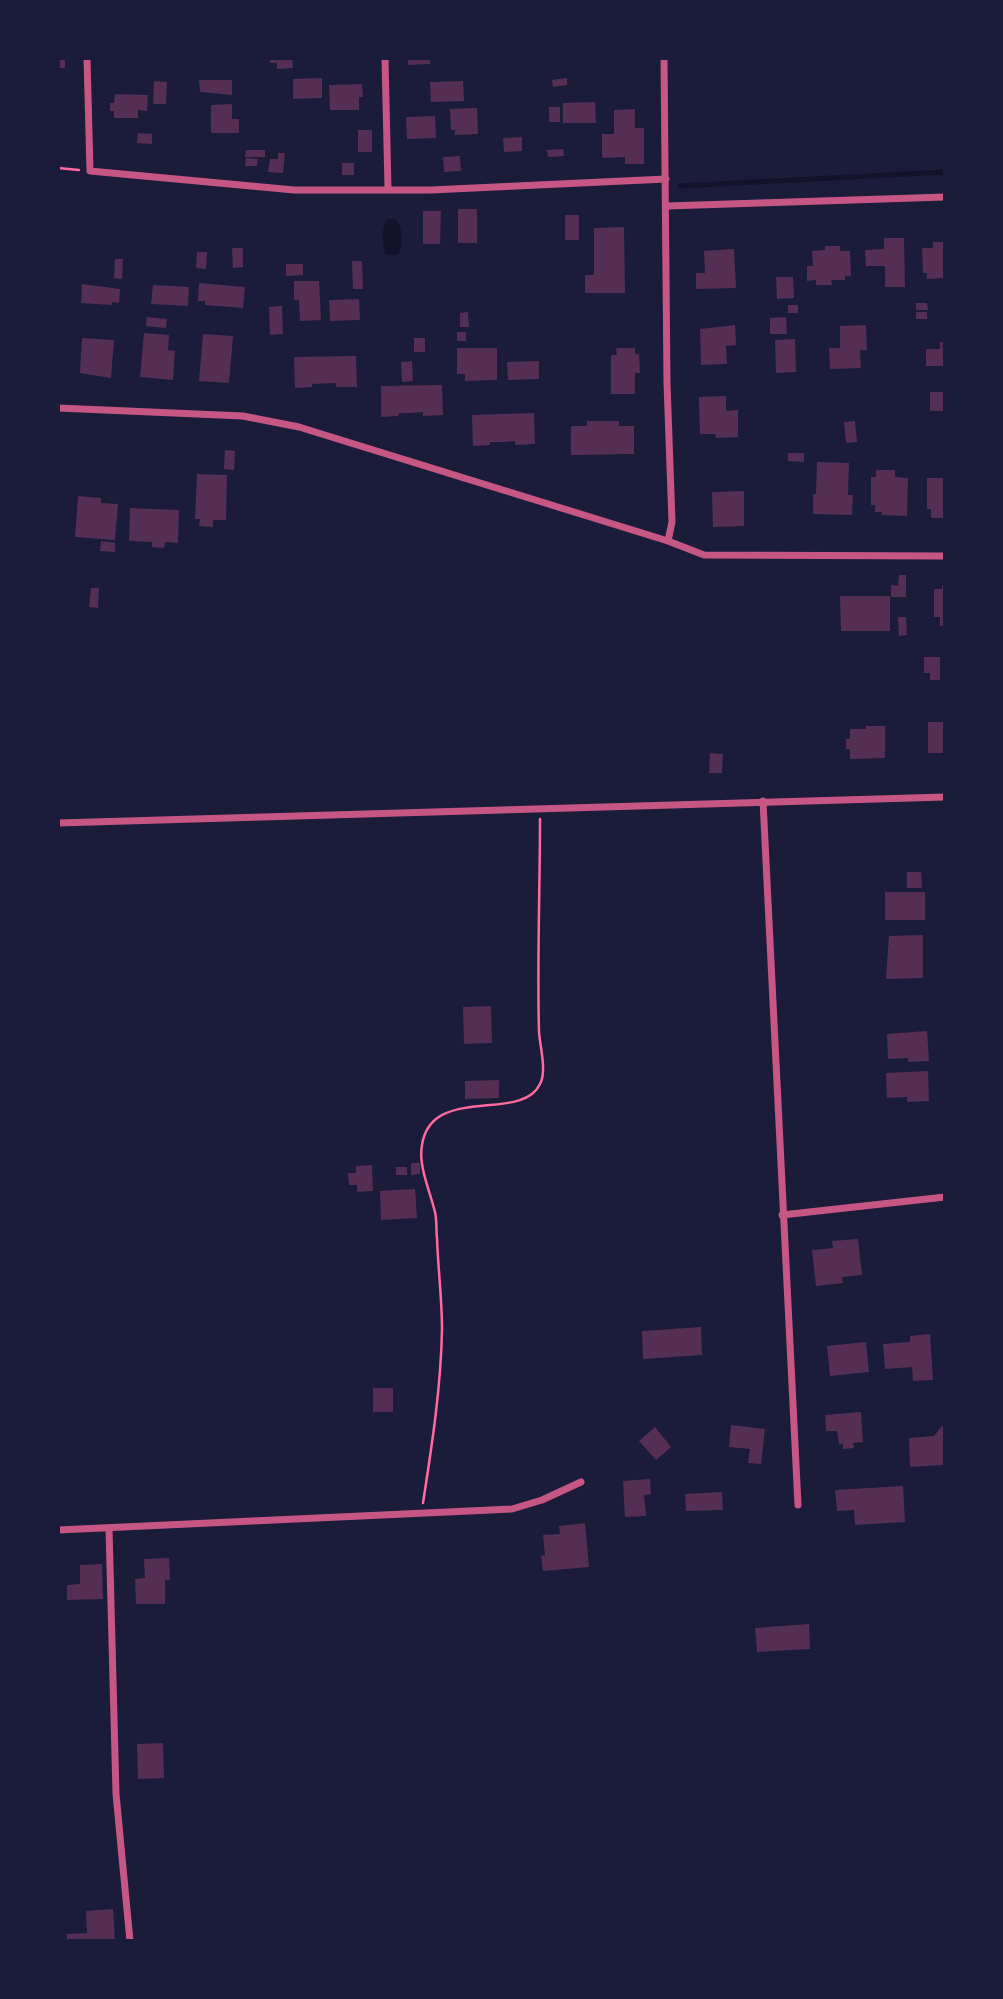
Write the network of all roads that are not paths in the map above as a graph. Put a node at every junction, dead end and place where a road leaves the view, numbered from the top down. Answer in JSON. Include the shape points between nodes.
{"nodes":[{"id":1,"x":87,"y":58,"type":"edge"},
{"id":2,"x":385,"y":58,"type":"edge"},
{"id":3,"x":664,"y":58,"type":"edge"},
{"id":4,"x":666,"y":180,"type":"junction"},
{"id":5,"x":388,"y":189,"type":"junction"},
{"id":6,"x":945,"y":197,"type":"edge"},
{"id":7,"x":667,"y":206,"type":"junction"},
{"id":8,"x":58,"y":408,"type":"edge"},
{"id":9,"x":668,"y":541,"type":"junction"},
{"id":10,"x":945,"y":556,"type":"edge"},
{"id":11,"x":945,"y":797,"type":"edge"},
{"id":12,"x":764,"y":801,"type":"junction"},
{"id":13,"x":58,"y":823,"type":"edge"},
{"id":14,"x":945,"y":1197,"type":"edge"},
{"id":15,"x":782,"y":1215,"type":"junction"},
{"id":16,"x":581,"y":1482,"type":"dead end"},
{"id":17,"x":798,"y":1505,"type":"dead end"},
{"id":18,"x":109,"y":1528,"type":"junction"},
{"id":19,"x":58,"y":1530,"type":"edge"},
{"id":20,"x":130,"y":1941,"type":"edge"}],
"edges":[{"from":1,"to":5,"type":"street","via":[[90,171],[272,189]]},
{"from":2,"to":5,"type":"street"},
{"from":3,"to":4,"type":"street"},
{"from":4,"to":5,"type":"street"},
{"from":4,"to":7,"type":"street"},
{"from":6,"to":7,"type":"street"},
{"from":7,"to":9,"type":"street","via":[[672,522]]},
{"from":8,"to":9,"type":"street","via":[[243,416],[299,426]]},
{"from":9,"to":10,"type":"street","via":[[694,553],[717,556]]},
{"from":11,"to":12,"type":"street"},
{"from":12,"to":13,"type":"street"},
{"from":12,"to":15,"type":"street"},
{"from":14,"to":15,"type":"street"},
{"from":15,"to":17,"type":"street"},
{"from":16,"to":18,"type":"street","via":[[512,1509]]},
{"from":18,"to":19,"type":"street"},
{"from":18,"to":20,"type":"street","via":[[116,1794]]}]}
